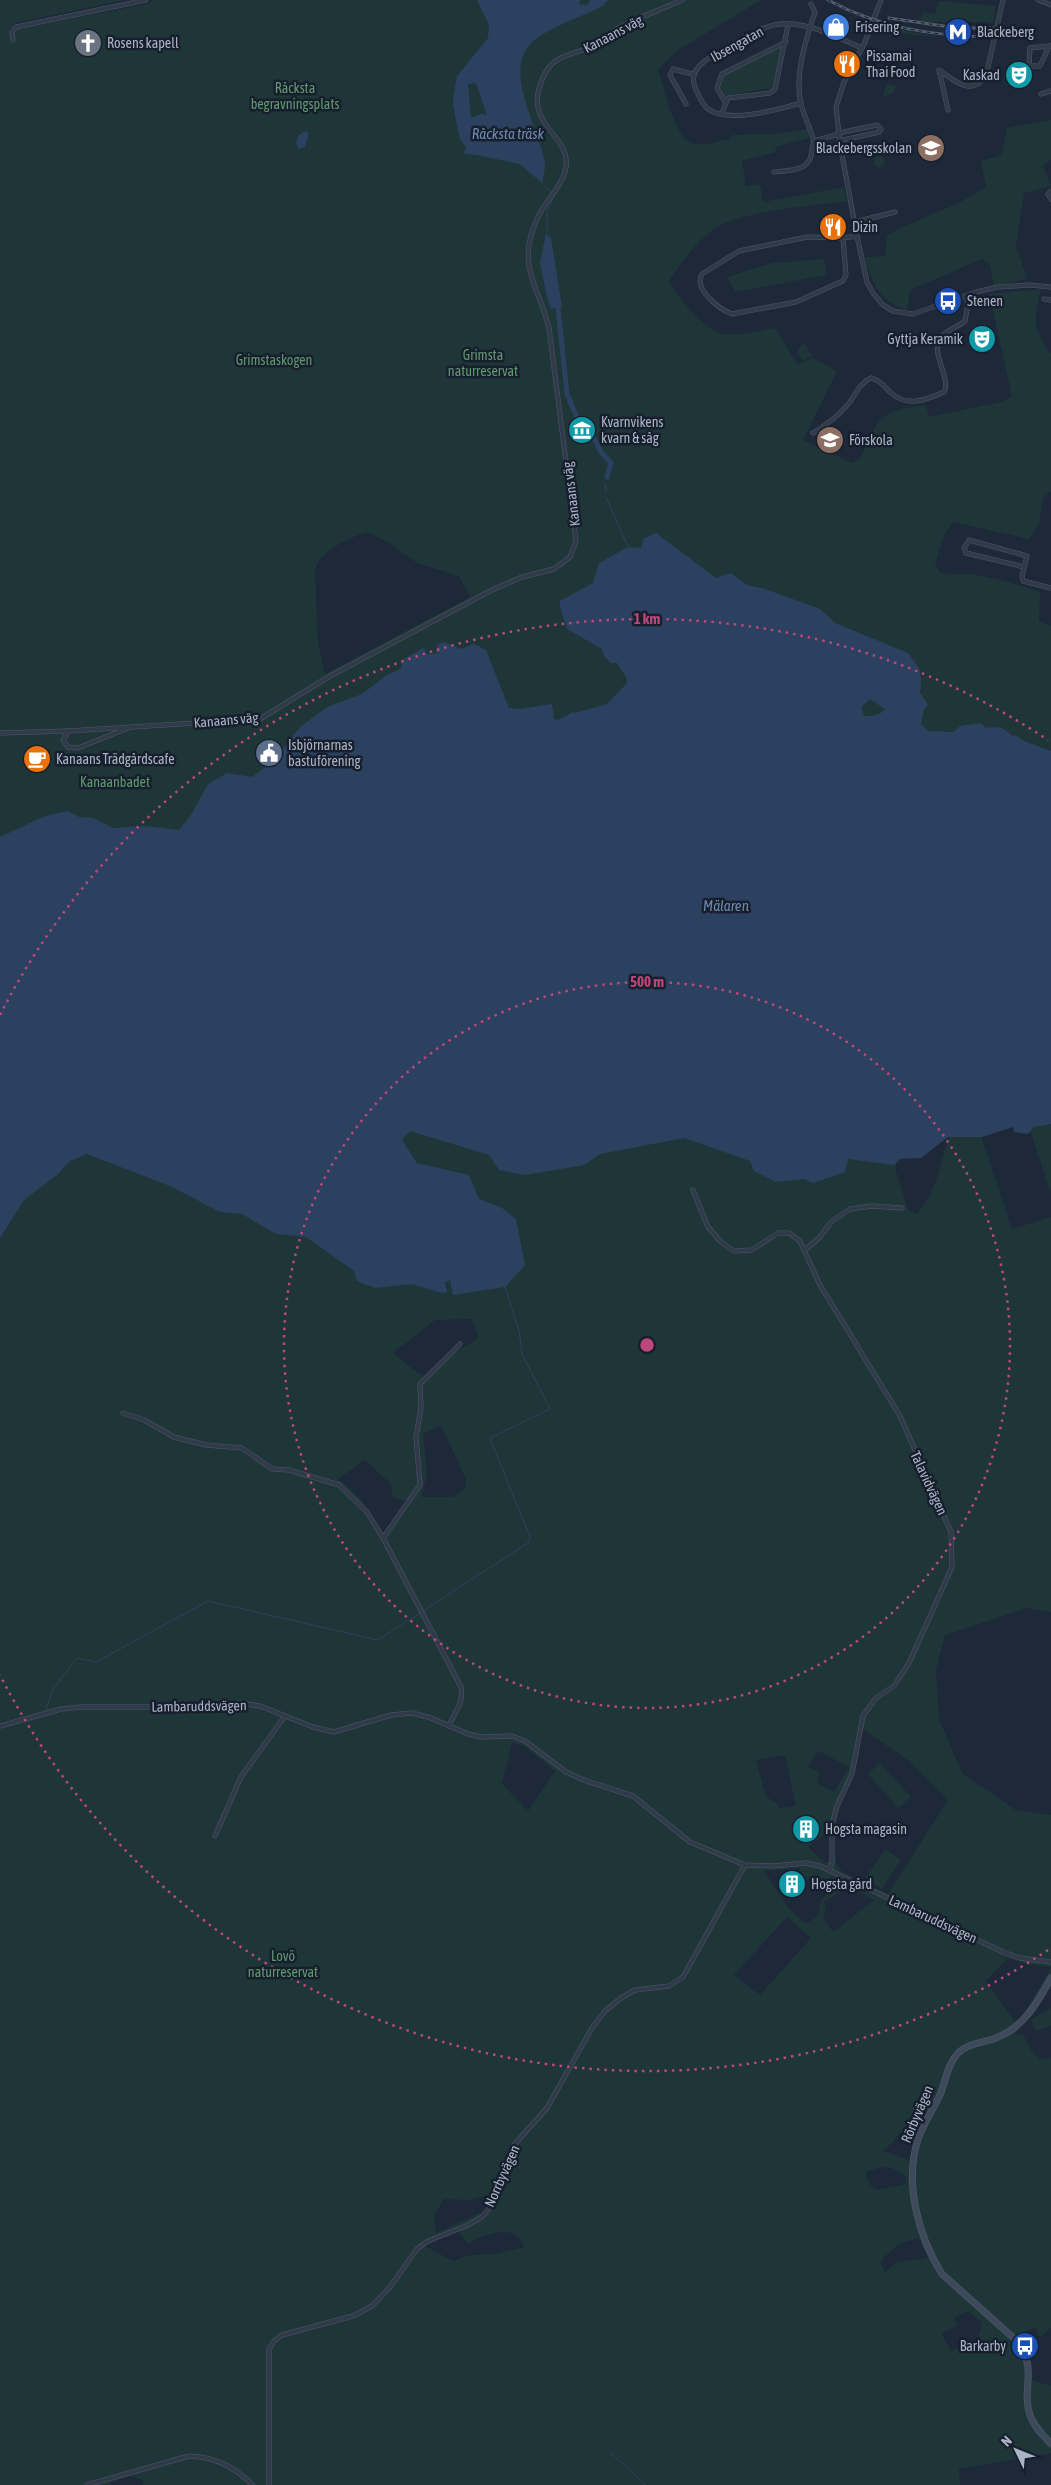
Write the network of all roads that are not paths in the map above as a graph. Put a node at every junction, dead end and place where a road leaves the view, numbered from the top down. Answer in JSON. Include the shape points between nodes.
{"nodes":[{"id":1,"x":146,"y":0,"type":"edge"},
{"id":2,"x":682,"y":0,"type":"edge"},
{"id":3,"x":882,"y":0,"type":"edge"},
{"id":4,"x":1004,"y":0,"type":"edge"},
{"id":5,"x":1038,"y":0,"type":"edge"},
{"id":6,"x":811,"y":4,"type":"dead end"},
{"id":7,"x":1051,"y":5,"type":"edge"},
{"id":8,"x":788,"y":25,"type":"junction"},
{"id":9,"x":810,"y":28,"type":"junction"},
{"id":10,"x":13,"y":40,"type":"dead end"},
{"id":11,"x":786,"y":42,"type":"junction"},
{"id":12,"x":1050,"y":46,"type":"edge"},
{"id":13,"x":862,"y":48,"type":"junction"},
{"id":14,"x":692,"y":74,"type":"junction"},
{"id":15,"x":1051,"y":91,"type":"edge"},
{"id":16,"x":1041,"y":94,"type":"dead end"},
{"id":17,"x":725,"y":102,"type":"junction"},
{"id":18,"x":801,"y":103,"type":"junction"},
{"id":19,"x":686,"y":104,"type":"dead end"},
{"id":20,"x":948,"y":110,"type":"dead end"},
{"id":21,"x":722,"y":113,"type":"junction"},
{"id":22,"x":839,"y":133,"type":"junction"},
{"id":23,"x":814,"y":141,"type":"junction"},
{"id":24,"x":839,"y":141,"type":"junction"},
{"id":25,"x":774,"y":172,"type":"dead end"},
{"id":26,"x":1051,"y":191,"type":"edge"},
{"id":27,"x":1051,"y":198,"type":"edge"},
{"id":28,"x":895,"y":212,"type":"dead end"},
{"id":29,"x":855,"y":222,"type":"junction"},
{"id":30,"x":857,"y":236,"type":"junction"},
{"id":31,"x":843,"y":238,"type":"junction"},
{"id":32,"x":1051,"y":286,"type":"edge"},
{"id":33,"x":966,"y":296,"type":"junction"},
{"id":34,"x":1044,"y":299,"type":"dead end"},
{"id":35,"x":1051,"y":300,"type":"edge"},
{"id":36,"x":813,"y":433,"type":"dead end"},
{"id":37,"x":1024,"y":567,"type":"junction"},
{"id":38,"x":1051,"y":588,"type":"edge"},
{"id":39,"x":133,"y":726,"type":"junction"},
{"id":40,"x":68,"y":731,"type":"junction"},
{"id":41,"x":0,"y":733,"type":"edge"},
{"id":42,"x":693,"y":1190,"type":"dead end"},
{"id":43,"x":902,"y":1208,"type":"dead end"},
{"id":44,"x":805,"y":1250,"type":"junction"},
{"id":45,"x":460,"y":1344,"type":"dead end"},
{"id":46,"x":123,"y":1413,"type":"dead end"},
{"id":47,"x":383,"y":1538,"type":"junction"},
{"id":48,"x":285,"y":1716,"type":"junction"},
{"id":49,"x":0,"y":1726,"type":"edge"},
{"id":50,"x":449,"y":1726,"type":"junction"},
{"id":51,"x":215,"y":1836,"type":"dead end"},
{"id":52,"x":745,"y":1865,"type":"junction"},
{"id":53,"x":829,"y":1870,"type":"junction"},
{"id":54,"x":1051,"y":1962,"type":"edge"},
{"id":55,"x":1051,"y":1979,"type":"edge"},
{"id":56,"x":1051,"y":2444,"type":"edge"},
{"id":57,"x":87,"y":2485,"type":"edge"},
{"id":58,"x":253,"y":2485,"type":"edge"},
{"id":59,"x":269,"y":2485,"type":"edge"}],
"edges":[{"from":1,"to":10,"type":"street","via":[[16,28],[12,32]]},
{"from":2,"to":39,"type":"street","name":"Kanaans väg","via":[[620,27],[593,46],[557,60],[548,70],[537,96],[538,109],[564,149],[566,158],[565,170],[538,218],[526,258],[549,328],[576,542],[570,557],[554,569],[522,577],[492,590],[330,676],[260,719]]},
{"from":3,"to":13,"type":"street"},
{"from":4,"to":20,"type":"street","via":[[982,82],[970,88],[963,87],[939,70]]},
{"from":5,"to":7,"type":"street"},
{"from":6,"to":9,"type":"street","via":[[815,12]]},
{"from":8,"to":9,"type":"street","name":"Ibsengatan"},
{"from":8,"to":11,"type":"street","name":"Ibsengatan"},
{"from":8,"to":14,"type":"street","name":"Ibsengatan","via":[[764,28],[703,63]]},
{"from":9,"to":13,"type":"street","name":"Ibsengatan"},
{"from":9,"to":18,"type":"street","via":[[800,73]]},
{"from":11,"to":17,"type":"street","name":"Ibsengatan","via":[[775,89],[770,93],[728,98]]},
{"from":11,"to":17,"type":"street","name":"Ibsengatan","via":[[722,74],[717,88]]},
{"from":12,"to":12,"type":"street","via":[[1030,48],[1030,66],[1040,66]]},
{"from":13,"to":22,"type":"street","via":[[838,96],[836,118]]},
{"from":14,"to":19,"type":"street","via":[[673,69],[670,75]]},
{"from":14,"to":21,"type":"street","via":[[708,109]]},
{"from":15,"to":16,"type":"street"},
{"from":17,"to":21,"type":"street","name":"Ibsengatan"},
{"from":18,"to":21,"type":"street","via":[[751,115]]},
{"from":18,"to":23,"type":"street"},
{"from":22,"to":23,"type":"street"},
{"from":22,"to":24,"type":"street"},
{"from":22,"to":24,"type":"street","via":[[877,124],[881,129]]},
{"from":23,"to":25,"type":"street","via":[[810,161],[794,170]]},
{"from":24,"to":29,"type":"street"},
{"from":26,"to":27,"type":"street","via":[[1048,194]]},
{"from":28,"to":29,"type":"street"},
{"from":29,"to":30,"type":"street"},
{"from":30,"to":31,"type":"street"},
{"from":30,"to":33,"type":"street","via":[[872,293],[893,311],[913,314]]},
{"from":31,"to":31,"type":"street","via":[[845,278],[796,302],[732,314],[699,286],[698,279],[702,274],[739,250],[807,237]]},
{"from":32,"to":33,"type":"street","via":[[1013,285]]},
{"from":33,"to":36,"type":"street","via":[[968,304],[964,321],[942,337],[938,344],[946,386],[944,392],[917,402],[899,399],[881,382],[871,378],[829,423]]},
{"from":34,"to":35,"type":"street"},
{"from":37,"to":37,"type":"street","via":[[966,553],[964,548],[969,540],[1027,556]]},
{"from":37,"to":38,"type":"street","via":[[1023,581]]},
{"from":39,"to":40,"type":"street","name":"Kanaans väg"},
{"from":39,"to":40,"type":"street","name":"Kanaans väg","via":[[78,748],[68,747],[63,740]]},
{"from":40,"to":41,"type":"street"},
{"from":42,"to":44,"type":"street","name":"Talavidvägen","via":[[708,1228],[734,1251],[747,1252],[772,1236],[784,1233],[795,1236]]},
{"from":43,"to":44,"type":"street","via":[[872,1206],[850,1209],[832,1221]]},
{"from":44,"to":53,"type":"street","name":"Talavidvägen","via":[[820,1285],[900,1416],[946,1519],[952,1544],[952,1567],[907,1667],[894,1686],[870,1704],[863,1716],[852,1774],[832,1824]]},
{"from":45,"to":47,"type":"street","via":[[420,1384],[421,1407],[416,1437],[420,1485]]},
{"from":46,"to":47,"type":"street","via":[[174,1436],[206,1445],[242,1448],[272,1469],[288,1470],[340,1485],[367,1512]]},
{"from":47,"to":50,"type":"street","via":[[461,1687],[461,1704]]},
{"from":48,"to":49,"type":"street","name":"Lambaruddsvägen","via":[[240,1702],[202,1707],[82,1707],[61,1709]]},
{"from":48,"to":50,"type":"street","name":"Lambaruddsvägen","via":[[334,1732],[391,1715],[412,1713]]},
{"from":48,"to":51,"type":"street","via":[[241,1777]]},
{"from":50,"to":52,"type":"street","name":"Lambaruddsvägen","via":[[481,1737],[512,1736],[525,1741],[566,1772],[633,1796],[690,1842]]},
{"from":52,"to":53,"type":"street","name":"Lambaruddsvägen","via":[[806,1863]]},
{"from":52,"to":59,"type":"street","name":"Norrbyvägen","via":[[683,1977],[669,1986],[635,1990],[605,2011],[592,2028],[547,2108],[513,2146],[489,2210],[466,2226],[416,2249],[390,2287],[372,2306],[353,2316],[282,2335],[274,2341],[269,2349]]},
{"from":53,"to":54,"type":"street","name":"Lambaruddsvägen","via":[[1004,1952],[1020,1958]]},
{"from":55,"to":56,"type":"street","name":"Rörbyvägen","via":[[1016,2028],[957,2053],[919,2138],[912,2170],[922,2232],[938,2267],[1023,2350],[1030,2369],[1029,2413],[1033,2423]]},
{"from":57,"to":58,"type":"street","via":[[189,2456],[224,2463]]}]}
